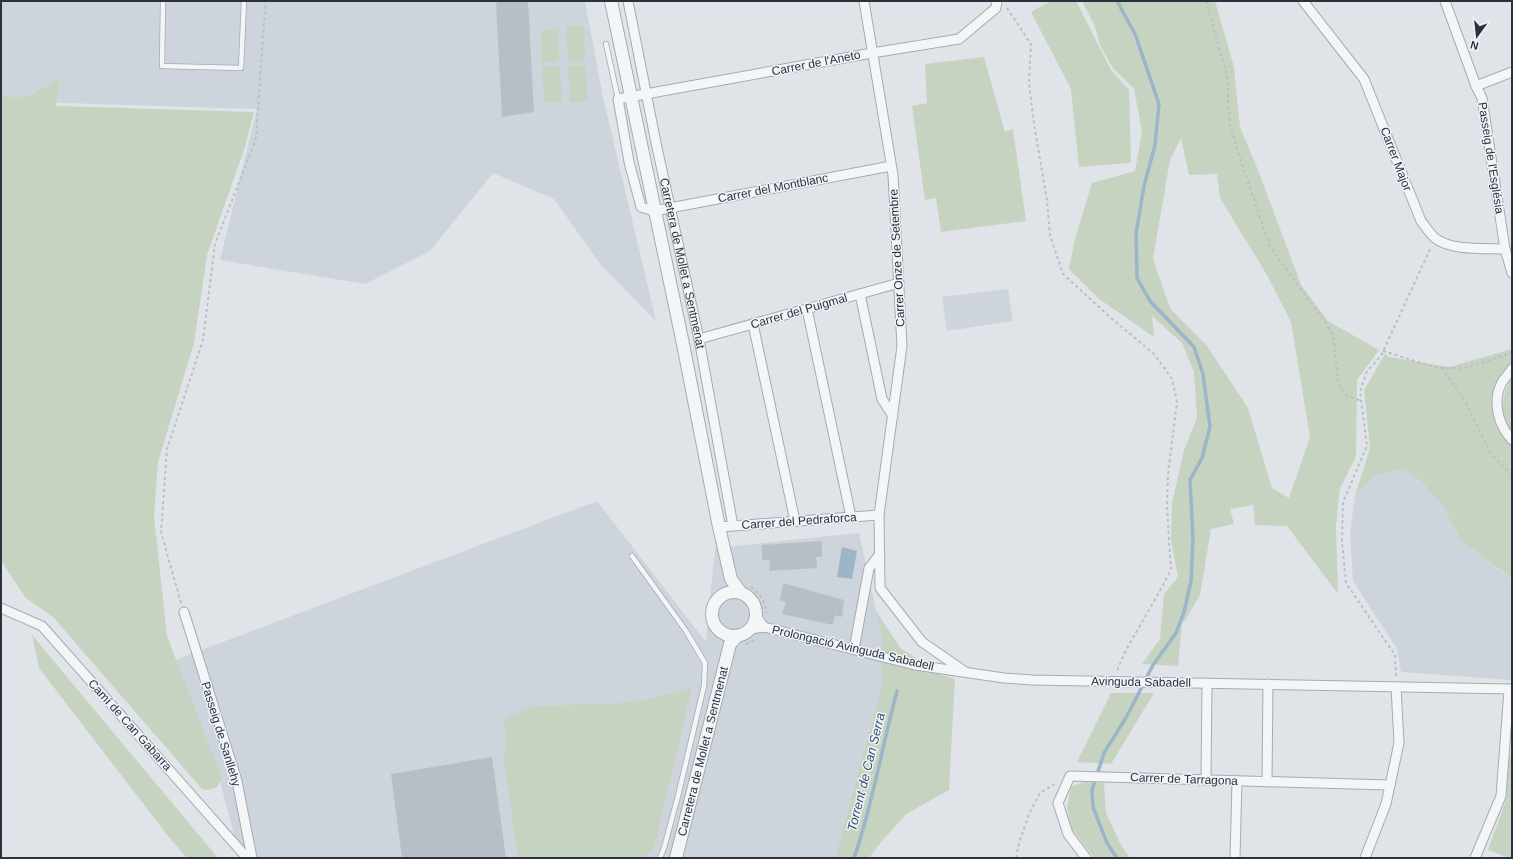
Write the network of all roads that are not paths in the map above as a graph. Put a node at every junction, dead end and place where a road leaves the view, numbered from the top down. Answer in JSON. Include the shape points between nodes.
{"nodes":[{"id":1,"x":162,"y":1,"type":"edge"},
{"id":2,"x":244,"y":1,"type":"edge"},
{"id":3,"x":610,"y":1,"type":"edge"},
{"id":4,"x":628,"y":1,"type":"edge"},
{"id":5,"x":864,"y":1,"type":"edge"},
{"id":6,"x":997,"y":1,"type":"edge"},
{"id":7,"x":1303,"y":1,"type":"edge"},
{"id":8,"x":1446,"y":1,"type":"edge"},
{"id":9,"x":606,"y":44,"type":"dead end"},
{"id":10,"x":872,"y":53,"type":"junction"},
{"id":11,"x":1512,"y":72,"type":"edge"},
{"id":12,"x":1476,"y":86,"type":"junction"},
{"id":13,"x":647,"y":95,"type":"junction"},
{"id":14,"x":624,"y":99,"type":"junction"},
{"id":15,"x":891,"y":166,"type":"junction"},
{"id":16,"x":671,"y":208,"type":"junction"},
{"id":17,"x":654,"y":211,"type":"junction"},
{"id":18,"x":1505,"y":249,"type":"junction"},
{"id":19,"x":1512,"y":273,"type":"edge"},
{"id":20,"x":899,"y":283,"type":"junction"},
{"id":21,"x":860,"y":294,"type":"junction"},
{"id":22,"x":807,"y":309,"type":"junction"},
{"id":23,"x":753,"y":324,"type":"junction"},
{"id":24,"x":699,"y":339,"type":"junction"},
{"id":25,"x":1512,"y":369,"type":"edge"},
{"id":26,"x":893,"y":416,"type":"junction"},
{"id":27,"x":1512,"y":440,"type":"edge"},
{"id":28,"x":879,"y":515,"type":"junction"},
{"id":29,"x":851,"y":517,"type":"junction"},
{"id":30,"x":795,"y":521,"type":"junction"},
{"id":31,"x":733,"y":526,"type":"junction"},
{"id":32,"x":719,"y":527,"type":"junction"},
{"id":33,"x":880,"y":554,"type":"junction"},
{"id":34,"x":632,"y":556,"type":"dead end"},
{"id":35,"x":731,"y":578,"type":"junction"},
{"id":36,"x":741,"y":593,"type":"junction"},
{"id":37,"x":725,"y":594,"type":"junction"},
{"id":38,"x":1,"y":608,"type":"edge"},
{"id":39,"x":184,"y":612,"type":"road end"},
{"id":40,"x":756,"y":616,"type":"junction"},
{"id":41,"x":764,"y":627,"type":"junction"},
{"id":42,"x":750,"y":629,"type":"junction"},
{"id":43,"x":731,"y":638,"type":"junction"},
{"id":44,"x":854,"y":649,"type":"junction"},
{"id":45,"x":965,"y":672,"type":"junction"},
{"id":46,"x":1206,"y":683,"type":"junction"},
{"id":47,"x":1268,"y":684,"type":"junction"},
{"id":48,"x":1396,"y":687,"type":"junction"},
{"id":49,"x":1510,"y":689,"type":"edge"},
{"id":50,"x":1206,"y":780,"type":"junction"},
{"id":51,"x":1237,"y":781,"type":"junction"},
{"id":52,"x":1267,"y":782,"type":"junction"},
{"id":53,"x":1390,"y":785,"type":"junction"},
{"id":54,"x":247,"y":858,"type":"edge"},
{"id":55,"x":252,"y":858,"type":"edge"},
{"id":56,"x":660,"y":858,"type":"edge"},
{"id":57,"x":676,"y":858,"type":"edge"},
{"id":58,"x":1086,"y":858,"type":"edge"},
{"id":59,"x":1234,"y":858,"type":"edge"},
{"id":60,"x":1365,"y":858,"type":"edge"},
{"id":61,"x":1475,"y":858,"type":"edge"}],
"edges":[{"from":1,"to":2,"type":"lane","via":[[162,66],[241,68]]},
{"from":3,"to":14,"type":"street","name":"Carretera de Mollet a Sentmenat"},
{"from":4,"to":13,"type":"street","name":"Carretera de Mollet a Sentmenat"},
{"from":5,"to":10,"type":"street","name":"Carrer Onze de Setembre"},
{"from":6,"to":10,"type":"street","name":"Carrer de l'Aneto","via":[[996,8],[959,39]]},
{"from":7,"to":18,"type":"street","name":"Carrer Major","via":[[1364,78],[1421,221],[1435,238],[1445,243],[1463,247]]},
{"from":8,"to":12,"type":"street","name":"Passeig de l'Església"},
{"from":9,"to":14,"type":"lane"},
{"from":10,"to":13,"type":"street","name":"Carrer de l'Aneto"},
{"from":10,"to":15,"type":"street","name":"Carrer Onze de Setembre"},
{"from":11,"to":12,"type":"street"},
{"from":12,"to":18,"type":"street","name":"Passeig de l'Església","via":[[1482,98]]},
{"from":13,"to":14,"type":"street","name":"Carrer de l'Aneto"},
{"from":13,"to":16,"type":"street","name":"Carretera de Mollet a Sentmenat"},
{"from":14,"to":17,"type":"street","name":"Carretera de Mollet a Sentmenat"},
{"from":15,"to":16,"type":"street","name":"Carrer del Montblanc"},
{"from":15,"to":20,"type":"street","name":"Carrer Onze de Setembre"},
{"from":16,"to":17,"type":"street","name":"Carrer del Montblanc"},
{"from":16,"to":24,"type":"street","name":"Carretera de Mollet a Sentmenat"},
{"from":17,"to":32,"type":"street","name":"Carretera de Mollet a Sentmenat"},
{"from":18,"to":19,"type":"street"},
{"from":20,"to":21,"type":"street","name":"Carrer del Puigmal"},
{"from":20,"to":26,"type":"street","name":"Carrer Onze de Setembre","via":[[902,346]]},
{"from":21,"to":22,"type":"street","name":"Carrer del Puigmal"},
{"from":21,"to":26,"type":"street","via":[[882,399]]},
{"from":22,"to":23,"type":"street","name":"Carrer del Puigmal"},
{"from":22,"to":29,"type":"street"},
{"from":23,"to":24,"type":"street","name":"Carrer del Puigmal"},
{"from":23,"to":30,"type":"street"},
{"from":24,"to":31,"type":"street","name":"Carretera de Mollet a Sentmenat"},
{"from":25,"to":27,"type":"street","via":[[1502,383],[1497,401],[1499,421]]},
{"from":26,"to":28,"type":"street","name":"Carrer Onze de Setembre"},
{"from":28,"to":29,"type":"street","name":"Carrer del Pedraforca"},
{"from":28,"to":33,"type":"street","name":"Avinguda Sabadell"},
{"from":29,"to":30,"type":"street","name":"Carrer del Pedraforca"},
{"from":30,"to":31,"type":"street","name":"Carrer del Pedraforca"},
{"from":31,"to":32,"type":"street","name":"Carrer del Pedraforca"},
{"from":32,"to":35,"type":"street","name":"Carretera de Mollet a Sentmenat"},
{"from":33,"to":44,"type":"street","via":[[869,568]]},
{"from":33,"to":45,"type":"street","name":"Avinguda Sabadell","via":[[880,588],[922,642]]},
{"from":34,"to":56,"type":"lane","via":[[686,631],[705,663],[704,686],[696,723]]},
{"from":35,"to":36,"type":"street","name":"Carretera de Mollet a Sentmenat"},
{"from":35,"to":37,"type":"street"},
{"from":36,"to":37,"type":"street"},
{"from":36,"to":40,"type":"street","name":"Carretera de Mollet a Sentmenat","via":[[755,606]]},
{"from":37,"to":43,"type":"street","via":[[717,600],[712,609],[712,619],[717,628]]},
{"from":38,"to":54,"type":"street","name":"Camí de Can Gabarra","via":[[42,626]]},
{"from":39,"to":55,"type":"street","name":"Passeig de Sanllehy","via":[[237,781]]},
{"from":40,"to":41,"type":"street"},
{"from":40,"to":42,"type":"street"},
{"from":41,"to":42,"type":"street"},
{"from":41,"to":44,"type":"street","name":"Prolongació Avinguda Sabadell"},
{"from":42,"to":43,"type":"street"},
{"from":43,"to":57,"type":"street","name":"Carretera de Mollet a Sentmenat"},
{"from":44,"to":45,"type":"street","name":"Prolongació Avinguda Sabadell","via":[[916,666]]},
{"from":45,"to":46,"type":"street","name":"Avinguda Sabadell","via":[[1032,680]]},
{"from":46,"to":47,"type":"street","name":"Avinguda Sabadell"},
{"from":46,"to":50,"type":"street"},
{"from":47,"to":48,"type":"street","name":"Avinguda Sabadell"},
{"from":47,"to":52,"type":"street"},
{"from":48,"to":49,"type":"street","name":"Avinguda Sabadell"},
{"from":48,"to":53,"type":"street","via":[[1399,743]]},
{"from":49,"to":61,"type":"street","via":[[1501,796]]},
{"from":50,"to":51,"type":"street","name":"Carrer de Tarragona"},
{"from":50,"to":58,"type":"street","name":"Carrer de Tarragona","via":[[1070,776],[1058,803],[1068,834]]},
{"from":51,"to":52,"type":"street","name":"Carrer de Tarragona"},
{"from":51,"to":59,"type":"street"},
{"from":52,"to":53,"type":"street","name":"Carrer de Tarragona"},
{"from":53,"to":60,"type":"street","via":[[1386,804]]}]}
